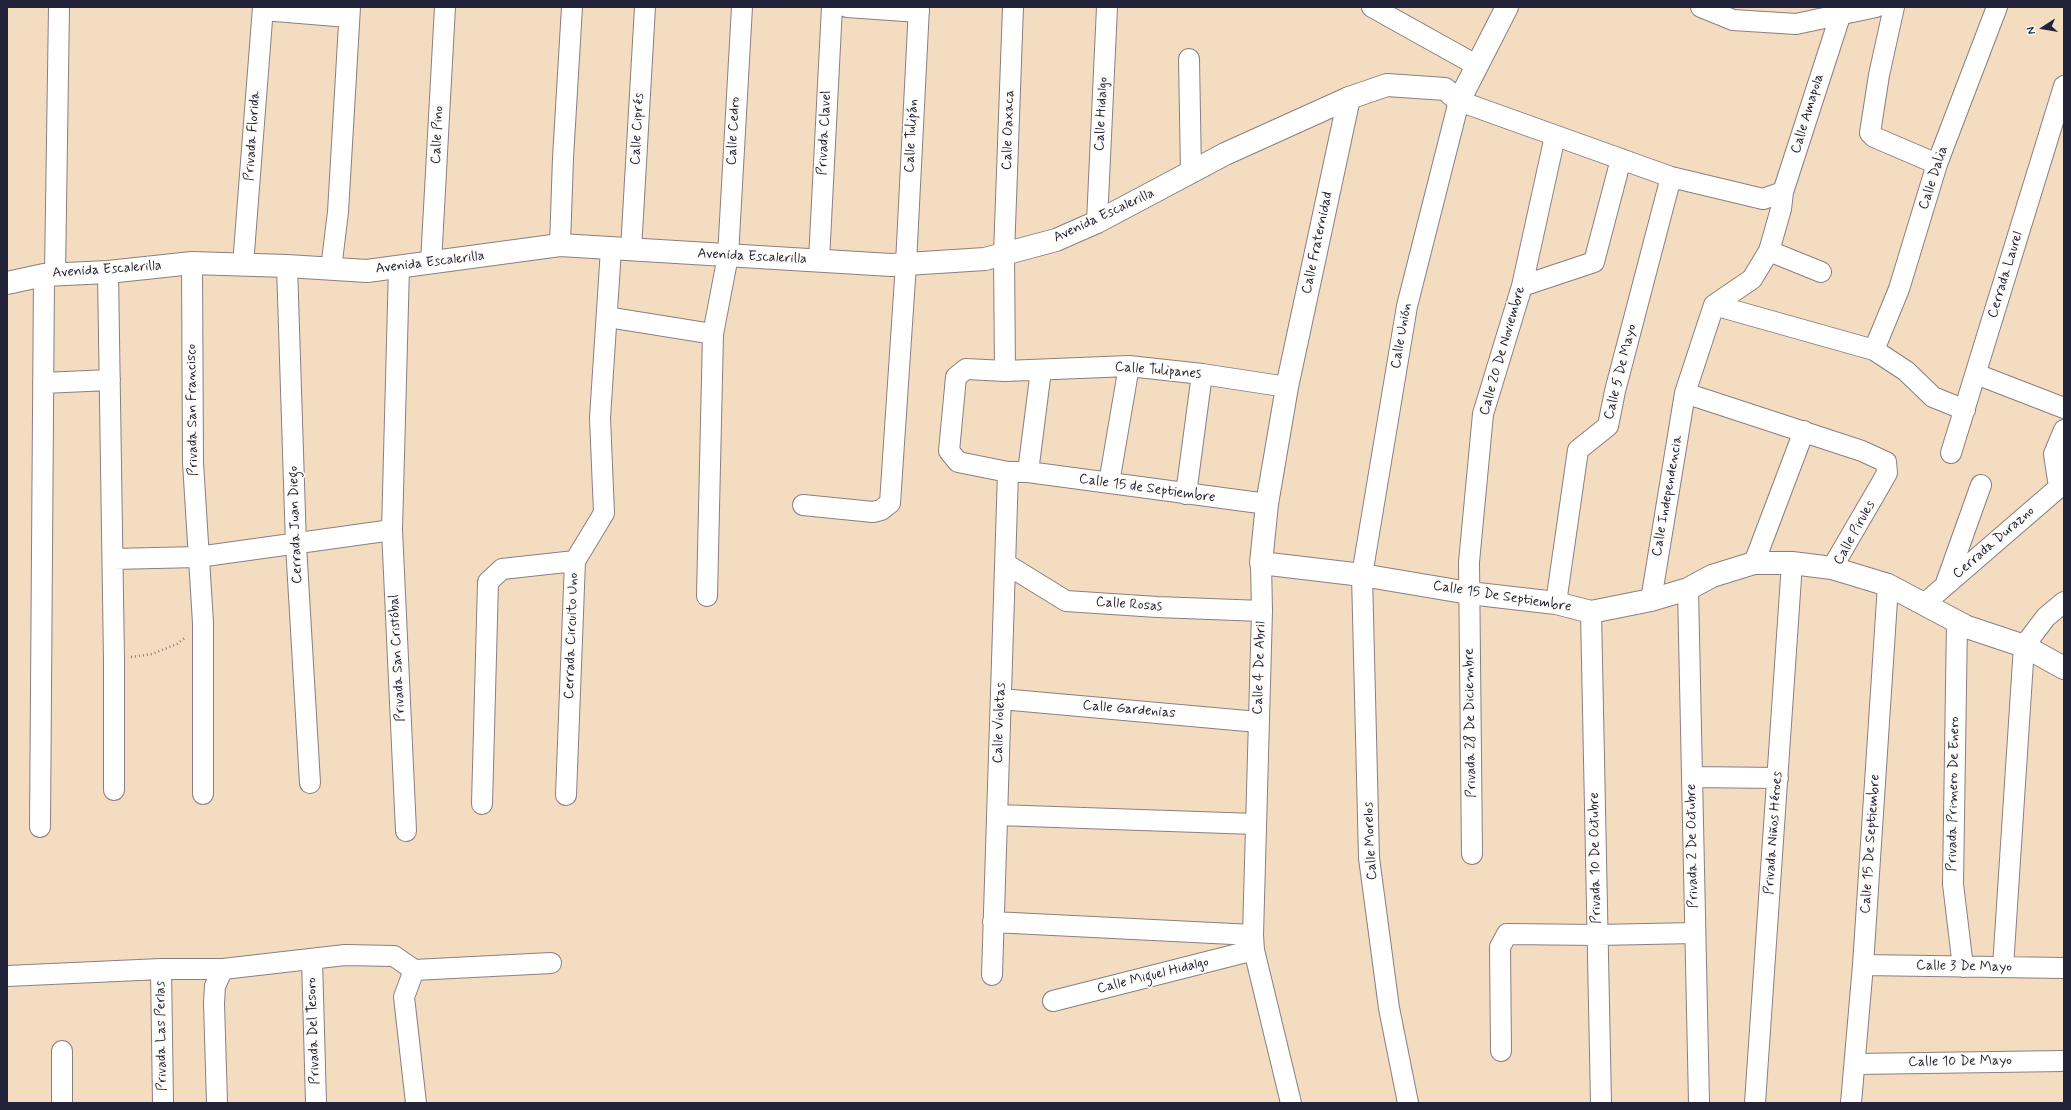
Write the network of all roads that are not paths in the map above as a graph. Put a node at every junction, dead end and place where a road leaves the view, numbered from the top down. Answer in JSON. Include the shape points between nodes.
{"nodes":[{"id":1,"x":59,"y":7,"type":"edge"},
{"id":2,"x":445,"y":7,"type":"edge"},
{"id":3,"x":572,"y":7,"type":"edge"},
{"id":4,"x":645,"y":7,"type":"edge"},
{"id":5,"x":742,"y":7,"type":"edge"},
{"id":6,"x":832,"y":7,"type":"edge"},
{"id":7,"x":847,"y":7,"type":"edge"},
{"id":8,"x":1013,"y":7,"type":"edge"},
{"id":9,"x":1107,"y":7,"type":"edge"},
{"id":10,"x":1372,"y":7,"type":"edge"},
{"id":11,"x":1507,"y":7,"type":"edge"},
{"id":12,"x":1701,"y":7,"type":"edge"},
{"id":13,"x":1876,"y":7,"type":"edge"},
{"id":14,"x":1894,"y":7,"type":"edge"},
{"id":15,"x":1997,"y":7,"type":"edge"},
{"id":16,"x":263,"y":8,"type":"edge"},
{"id":17,"x":919,"y":10,"type":"edge"},
{"id":18,"x":349,"y":12,"type":"edge"},
{"id":19,"x":1841,"y":12,"type":"edge"},
{"id":20,"x":1736,"y":14,"type":"edge"},
{"id":21,"x":1189,"y":59,"type":"dead end"},
{"id":22,"x":1476,"y":65,"type":"junction"},
{"id":23,"x":2064,"y":86,"type":"edge"},
{"id":24,"x":1349,"y":98,"type":"junction"},
{"id":25,"x":1459,"y":101,"type":"junction"},
{"id":26,"x":1555,"y":136,"type":"junction"},
{"id":27,"x":1621,"y":159,"type":"junction"},
{"id":28,"x":1937,"y":164,"type":"junction"},
{"id":29,"x":1191,"y":173,"type":"junction"},
{"id":30,"x":1671,"y":177,"type":"junction"},
{"id":31,"x":1783,"y":192,"type":"junction"},
{"id":32,"x":1097,"y":222,"type":"junction"},
{"id":33,"x":560,"y":245,"type":"junction"},
{"id":34,"x":621,"y":250,"type":"junction"},
{"id":35,"x":1769,"y":251,"type":"junction"},
{"id":36,"x":1004,"y":254,"type":"junction"},
{"id":37,"x":728,"y":256,"type":"junction"},
{"id":38,"x":819,"y":260,"type":"junction"},
{"id":39,"x":192,"y":263,"type":"junction"},
{"id":40,"x":431,"y":263,"type":"junction"},
{"id":41,"x":906,"y":264,"type":"junction"},
{"id":42,"x":243,"y":265,"type":"junction"},
{"id":43,"x":287,"y":266,"type":"junction"},
{"id":44,"x":399,"y":267,"type":"junction"},
{"id":45,"x":331,"y":269,"type":"junction"},
{"id":46,"x":108,"y":272,"type":"junction"},
{"id":47,"x":1821,"y":272,"type":"dead end"},
{"id":48,"x":49,"y":275,"type":"junction"},
{"id":49,"x":7,"y":283,"type":"edge"},
{"id":50,"x":1522,"y":286,"type":"junction"},
{"id":51,"x":1714,"y":305,"type":"junction"},
{"id":52,"x":607,"y":317,"type":"junction"},
{"id":53,"x":714,"y":334,"type":"junction"},
{"id":54,"x":1874,"y":350,"type":"junction"},
{"id":55,"x":1129,"y":366,"type":"junction"},
{"id":56,"x":1041,"y":370,"type":"junction"},
{"id":57,"x":1005,"y":371,"type":"junction"},
{"id":58,"x":1202,"y":374,"type":"junction"},
{"id":59,"x":1976,"y":374,"type":"junction"},
{"id":60,"x":110,"y":380,"type":"junction"},
{"id":61,"x":43,"y":383,"type":"junction"},
{"id":62,"x":1287,"y":387,"type":"junction"},
{"id":63,"x":1685,"y":393,"type":"junction"},
{"id":64,"x":2064,"y":408,"type":"edge"},
{"id":65,"x":1964,"y":410,"type":"junction"},
{"id":66,"x":2064,"y":430,"type":"edge"},
{"id":67,"x":1804,"y":431,"type":"junction"},
{"id":68,"x":1951,"y":453,"type":"dead end"},
{"id":69,"x":1008,"y":472,"type":"junction"},
{"id":70,"x":1028,"y":472,"type":"junction"},
{"id":71,"x":1109,"y":484,"type":"junction"},
{"id":72,"x":1981,"y":485,"type":"dead end"},
{"id":73,"x":2061,"y":485,"type":"edge"},
{"id":74,"x":1186,"y":494,"type":"junction"},
{"id":75,"x":1267,"y":504,"type":"junction"},
{"id":76,"x":803,"y":505,"type":"dead end"},
{"id":77,"x":392,"y":530,"type":"junction"},
{"id":78,"x":296,"y":545,"type":"junction"},
{"id":79,"x":198,"y":557,"type":"junction"},
{"id":80,"x":113,"y":559,"type":"junction"},
{"id":81,"x":575,"y":561,"type":"junction"},
{"id":82,"x":1261,"y":563,"type":"junction"},
{"id":83,"x":1754,"y":563,"type":"junction"},
{"id":84,"x":1792,"y":563,"type":"junction"},
{"id":85,"x":1006,"y":564,"type":"junction"},
{"id":86,"x":1832,"y":568,"type":"junction"},
{"id":87,"x":1362,"y":575,"type":"junction"},
{"id":88,"x":1888,"y":585,"type":"junction"},
{"id":89,"x":1945,"y":585,"type":"junction"},
{"id":90,"x":1688,"y":589,"type":"junction"},
{"id":91,"x":1469,"y":593,"type":"junction"},
{"id":92,"x":707,"y":596,"type":"dead end"},
{"id":93,"x":1650,"y":600,"type":"junction"},
{"id":94,"x":2064,"y":602,"type":"edge"},
{"id":95,"x":1556,"y":603,"type":"junction"},
{"id":96,"x":1924,"y":604,"type":"junction"},
{"id":97,"x":1262,"y":611,"type":"junction"},
{"id":98,"x":1591,"y":612,"type":"junction"},
{"id":99,"x":1957,"y":621,"type":"junction"},
{"id":100,"x":2024,"y":646,"type":"junction"},
{"id":101,"x":2064,"y":668,"type":"edge"},
{"id":102,"x":1001,"y":699,"type":"junction"},
{"id":103,"x":1258,"y":722,"type":"junction"},
{"id":104,"x":1692,"y":777,"type":"junction"},
{"id":105,"x":1778,"y":778,"type":"junction"},
{"id":106,"x":310,"y":784,"type":"dead end"},
{"id":107,"x":114,"y":790,"type":"dead end"},
{"id":108,"x":203,"y":794,"type":"dead end"},
{"id":109,"x":566,"y":795,"type":"dead end"},
{"id":110,"x":482,"y":804,"type":"dead end"},
{"id":111,"x":998,"y":815,"type":"junction"},
{"id":112,"x":1255,"y":824,"type":"junction"},
{"id":113,"x":40,"y":827,"type":"dead end"},
{"id":114,"x":406,"y":831,"type":"dead end"},
{"id":115,"x":1472,"y":854,"type":"dead end"},
{"id":116,"x":993,"y":922,"type":"junction"},
{"id":117,"x":1695,"y":933,"type":"junction"},
{"id":118,"x":1597,"y":935,"type":"junction"},
{"id":119,"x":1254,"y":943,"type":"junction"},
{"id":120,"x":312,"y":960,"type":"junction"},
{"id":121,"x":551,"y":962,"type":"dead end"},
{"id":122,"x":1863,"y":965,"type":"junction"},
{"id":123,"x":1963,"y":966,"type":"junction"},
{"id":124,"x":2003,"y":967,"type":"junction"},
{"id":125,"x":2064,"y":968,"type":"edge"},
{"id":126,"x":161,"y":969,"type":"junction"},
{"id":127,"x":223,"y":969,"type":"junction"},
{"id":128,"x":414,"y":970,"type":"junction"},
{"id":129,"x":992,"y":975,"type":"dead end"},
{"id":130,"x":7,"y":976,"type":"edge"},
{"id":131,"x":1053,"y":1001,"type":"dead end"},
{"id":132,"x":62,"y":1051,"type":"dead end"},
{"id":133,"x":1501,"y":1051,"type":"dead end"},
{"id":134,"x":2064,"y":1061,"type":"edge"},
{"id":135,"x":1856,"y":1064,"type":"junction"},
{"id":136,"x":62,"y":1103,"type":"edge"},
{"id":137,"x":163,"y":1103,"type":"edge"},
{"id":138,"x":217,"y":1103,"type":"edge"},
{"id":139,"x":316,"y":1103,"type":"edge"},
{"id":140,"x":416,"y":1103,"type":"edge"},
{"id":141,"x":1291,"y":1103,"type":"edge"},
{"id":142,"x":1408,"y":1103,"type":"edge"},
{"id":143,"x":1600,"y":1103,"type":"edge"},
{"id":144,"x":1698,"y":1103,"type":"edge"},
{"id":145,"x":1755,"y":1103,"type":"edge"},
{"id":146,"x":1851,"y":1103,"type":"edge"}],
"edges":[{"from":1,"to":48,"type":"street"},
{"from":2,"to":40,"type":"street","name":"Calle Pino"},
{"from":3,"to":33,"type":"street"},
{"from":4,"to":34,"type":"street","name":"Calle Ciprés"},
{"from":5,"to":37,"type":"street","name":"Calle Cedro"},
{"from":6,"to":38,"type":"street","name":"Privada Clavel"},
{"from":7,"to":17,"type":"street"},
{"from":8,"to":36,"type":"street","name":"Calle Oaxaca"},
{"from":9,"to":32,"type":"street","name":"Calle Hidalgo"},
{"from":10,"to":22,"type":"street"},
{"from":11,"to":22,"type":"main road"},
{"from":12,"to":20,"type":"street"},
{"from":13,"to":19,"type":"street"},
{"from":14,"to":28,"type":"street","via":[[1879,75],[1870,133]]},
{"from":15,"to":28,"type":"street","name":"Calle Dalia"},
{"from":16,"to":18,"type":"street"},
{"from":16,"to":42,"type":"street","name":"Privada Florida"},
{"from":17,"to":41,"type":"street","name":"Calle Tulipán"},
{"from":18,"to":45,"type":"street","via":[[338,212]]},
{"from":19,"to":20,"type":"street","via":[[1796,24]]},
{"from":19,"to":31,"type":"street","name":"Calle Amapola"},
{"from":21,"to":29,"type":"street"},
{"from":22,"to":25,"type":"main road"},
{"from":23,"to":59,"type":"street","name":"Cerrada Laurel"},
{"from":24,"to":25,"type":"main road","name":"Avenida Escalerilla","via":[[1387,85],[1445,89]]},
{"from":24,"to":29,"type":"main road","name":"Avenida Escalerilla","via":[[1225,154]]},
{"from":24,"to":62,"type":"main road","name":"Calle Fraternidad"},
{"from":25,"to":26,"type":"street"},
{"from":25,"to":87,"type":"street","name":"Calle Unión","via":[[1406,306]]},
{"from":26,"to":27,"type":"street"},
{"from":26,"to":50,"type":"street","name":"Calle 20 De Noviembre"},
{"from":27,"to":30,"type":"street"},
{"from":27,"to":50,"type":"street","via":[[1594,262]]},
{"from":28,"to":54,"type":"street","name":"Calle Dalia","via":[[1899,289]]},
{"from":29,"to":32,"type":"main road","name":"Avenida Escalerilla"},
{"from":30,"to":31,"type":"street","via":[[1764,199]]},
{"from":30,"to":95,"type":"street","name":"Calle 5 De Mayo","via":[[1608,426],[1578,450]]},
{"from":31,"to":35,"type":"street","name":"Calle Amapola"},
{"from":32,"to":36,"type":"main road","name":"Avenida Escalerilla","via":[[1056,240]]},
{"from":33,"to":34,"type":"main road","name":"Avenida Escalerilla"},
{"from":33,"to":40,"type":"main road","name":"Avenida Escalerilla"},
{"from":34,"to":37,"type":"main road","name":"Avenida Escalerilla"},
{"from":34,"to":52,"type":"street","name":"Calle Ciprés"},
{"from":35,"to":47,"type":"street"},
{"from":35,"to":51,"type":"street","name":"Calle Amapola","via":[[1752,279]]},
{"from":36,"to":41,"type":"main road","name":"Avenida Escalerilla","via":[[985,259]]},
{"from":36,"to":57,"type":"street","name":"Calle Oaxaca"},
{"from":37,"to":38,"type":"main road","name":"Avenida Escalerilla"},
{"from":37,"to":53,"type":"street","name":"Calle Cedro"},
{"from":38,"to":41,"type":"main road","name":"Avenida Escalerilla"},
{"from":39,"to":42,"type":"main road","name":"Avenida Escalerilla"},
{"from":39,"to":46,"type":"main road","name":"Avenida Escalerilla"},
{"from":39,"to":79,"type":"street","name":"Privada San Francisco","via":[[193,463]]},
{"from":40,"to":44,"type":"main road","name":"Avenida Escalerilla"},
{"from":41,"to":76,"type":"street","name":"Calle Tulipán","via":[[890,503],[873,512]]},
{"from":42,"to":43,"type":"main road","name":"Avenida Escalerilla"},
{"from":43,"to":45,"type":"main road","name":"Avenida Escalerilla"},
{"from":43,"to":78,"type":"street","name":"Cerrada Juan Diego"},
{"from":44,"to":45,"type":"main road","name":"Avenida Escalerilla","via":[[367,271]]},
{"from":44,"to":77,"type":"street","name":"Privada San Cristóbal"},
{"from":46,"to":48,"type":"main road","name":"Avenida Escalerilla"},
{"from":46,"to":60,"type":"street"},
{"from":48,"to":49,"type":"main road","name":"Avenida Escalerilla"},
{"from":48,"to":61,"type":"street"},
{"from":50,"to":91,"type":"street","name":"Calle 20 De Noviembre","via":[[1483,414],[1469,562]]},
{"from":51,"to":54,"type":"street"},
{"from":51,"to":63,"type":"street","name":"Calle Independencia"},
{"from":52,"to":53,"type":"street"},
{"from":52,"to":81,"type":"street","name":"Cerrada Circuito Uno","via":[[600,418],[604,513]]},
{"from":53,"to":92,"type":"street","name":"Calle Cedro"},
{"from":54,"to":65,"type":"street","via":[[1906,371],[1933,398]]},
{"from":55,"to":56,"type":"street","name":"Calle Tulipanes"},
{"from":55,"to":58,"type":"street","name":"Calle Tulipanes"},
{"from":55,"to":71,"type":"street"},
{"from":56,"to":57,"type":"street","name":"Calle Tulipanes"},
{"from":56,"to":70,"type":"street"},
{"from":57,"to":69,"type":"street","name":"Calle Tulipanes","via":[[966,369],[956,377],[949,450],[958,462]]},
{"from":58,"to":62,"type":"street","name":"Calle Tulipanes"},
{"from":58,"to":74,"type":"street"},
{"from":59,"to":64,"type":"street"},
{"from":59,"to":65,"type":"street"},
{"from":60,"to":61,"type":"street"},
{"from":60,"to":80,"type":"street"},
{"from":61,"to":113,"type":"street"},
{"from":62,"to":75,"type":"main road","name":"Calle 4 De Abril"},
{"from":63,"to":67,"type":"street","name":"Calle Pirules"},
{"from":63,"to":93,"type":"street","name":"Calle Independencia"},
{"from":65,"to":68,"type":"street"},
{"from":66,"to":73,"type":"street","via":[[2054,454]]},
{"from":67,"to":83,"type":"street"},
{"from":67,"to":86,"type":"street","name":"Calle Pirules","via":[[1862,451],[1886,462],[1888,467],[1877,493]]},
{"from":69,"to":70,"type":"street"},
{"from":69,"to":85,"type":"street","name":"Calle Violetas"},
{"from":70,"to":71,"type":"street","name":"Calle 15 de Septiembre"},
{"from":71,"to":74,"type":"street","name":"Calle 15 de Septiembre"},
{"from":72,"to":89,"type":"street"},
{"from":73,"to":89,"type":"street","name":"Cerrada Durazno"},
{"from":74,"to":75,"type":"street","name":"Calle 15 de Septiembre"},
{"from":75,"to":82,"type":"main road","name":"Calle 4 De Abril"},
{"from":77,"to":78,"type":"street"},
{"from":77,"to":114,"type":"street","name":"Privada San Cristóbal"},
{"from":78,"to":79,"type":"street"},
{"from":78,"to":106,"type":"street","name":"Cerrada Juan Diego"},
{"from":79,"to":80,"type":"street"},
{"from":79,"to":108,"type":"street","name":"Privada San Francisco","via":[[203,623]]},
{"from":80,"to":107,"type":"street"},
{"from":81,"to":109,"type":"street","name":"Cerrada Circuito Uno"},
{"from":81,"to":110,"type":"street","via":[[502,569],[488,582]]},
{"from":82,"to":87,"type":"main road","name":"Calle 15 De Septiembre"},
{"from":82,"to":97,"type":"street","name":"Calle 4 De Abril"},
{"from":83,"to":84,"type":"main road","name":"Calle 15 De Septiembre"},
{"from":83,"to":90,"type":"main road","name":"Calle 15 De Septiembre","via":[[1712,576]]},
{"from":84,"to":86,"type":"main road","name":"Calle 15 De Septiembre"},
{"from":84,"to":105,"type":"street","name":"Privada Niños Héroes"},
{"from":85,"to":97,"type":"street","name":"Calle Rosas","via":[[1066,601],[1157,608]]},
{"from":85,"to":102,"type":"street","name":"Calle Violetas"},
{"from":86,"to":88,"type":"main road","name":"Calle Pirules"},
{"from":87,"to":91,"type":"main road","name":"Calle 15 De Septiembre"},
{"from":87,"to":142,"type":"street","name":"Calle Morelos","via":[[1370,858],[1389,1008]]},
{"from":88,"to":96,"type":"main road","name":"Calle Pirules"},
{"from":88,"to":122,"type":"street","name":"Calle 15 De Septiembre"},
{"from":89,"to":96,"type":"street","name":"Cerrada Durazno"},
{"from":90,"to":93,"type":"main road","name":"Calle 15 De Septiembre"},
{"from":90,"to":104,"type":"street","name":"Privada 2 De Octubre"},
{"from":91,"to":95,"type":"main road","name":"Calle 15 De Septiembre"},
{"from":91,"to":115,"type":"street","name":"Privada 28 De Diciembre"},
{"from":93,"to":98,"type":"main road","name":"Calle 15 De Septiembre"},
{"from":94,"to":100,"type":"street","via":[[2046,617]]},
{"from":95,"to":98,"type":"main road","name":"Calle 15 De Septiembre"},
{"from":96,"to":99,"type":"main road","name":"Calle Pirules"},
{"from":97,"to":103,"type":"street","name":"Calle 4 De Abril"},
{"from":98,"to":118,"type":"street","name":"Privada 10 De Octubre"},
{"from":99,"to":100,"type":"main road","name":"Calle Pirules"},
{"from":99,"to":123,"type":"street","name":"Privada Primero De Enero","via":[[1953,884]]},
{"from":100,"to":101,"type":"main road","name":"Calle Pirules"},
{"from":100,"to":124,"type":"street"},
{"from":102,"to":103,"type":"street","name":"Calle Gardenias"},
{"from":102,"to":111,"type":"street","name":"Calle Violetas"},
{"from":103,"to":112,"type":"street","name":"Calle 4 De Abril"},
{"from":104,"to":105,"type":"street"},
{"from":104,"to":117,"type":"street","name":"Privada 2 De Octubre"},
{"from":105,"to":145,"type":"street","name":"Privada Niños Héroes"},
{"from":111,"to":112,"type":"street"},
{"from":111,"to":116,"type":"street","name":"Calle Violetas"},
{"from":112,"to":119,"type":"street","name":"Calle 4 De Abril"},
{"from":116,"to":119,"type":"street"},
{"from":116,"to":129,"type":"street","name":"Calle Violetas"},
{"from":117,"to":118,"type":"street"},
{"from":117,"to":144,"type":"street","name":"Privada 2 De Octubre"},
{"from":118,"to":133,"type":"street","via":[[1507,934],[1500,947]]},
{"from":118,"to":143,"type":"street","name":"Privada 10 De Octubre"},
{"from":119,"to":131,"type":"street","name":"Calle Miguel Hidalgo"},
{"from":119,"to":141,"type":"street","name":"Calle 4 De Abril"},
{"from":120,"to":127,"type":"street"},
{"from":120,"to":128,"type":"street","via":[[345,955],[394,956]]},
{"from":120,"to":139,"type":"street","name":"Privada Del Tesoro"},
{"from":121,"to":128,"type":"street"},
{"from":122,"to":123,"type":"street","name":"Calle 3 De Mayo"},
{"from":122,"to":135,"type":"street","name":"Calle 15 De Septiembre"},
{"from":123,"to":124,"type":"street","name":"Calle 3 De Mayo"},
{"from":124,"to":125,"type":"street","name":"Calle 3 De Mayo"},
{"from":126,"to":127,"type":"street"},
{"from":126,"to":130,"type":"street"},
{"from":126,"to":137,"type":"street","name":"Privada Las Perlas"},
{"from":127,"to":138,"type":"street","via":[[215,986],[214,1003]]},
{"from":128,"to":140,"type":"street","via":[[404,998]]},
{"from":132,"to":136,"type":"street"},
{"from":134,"to":135,"type":"street","name":"Calle 10 De Mayo"},
{"from":135,"to":146,"type":"street","name":"Calle 15 De Septiembre"}]}
